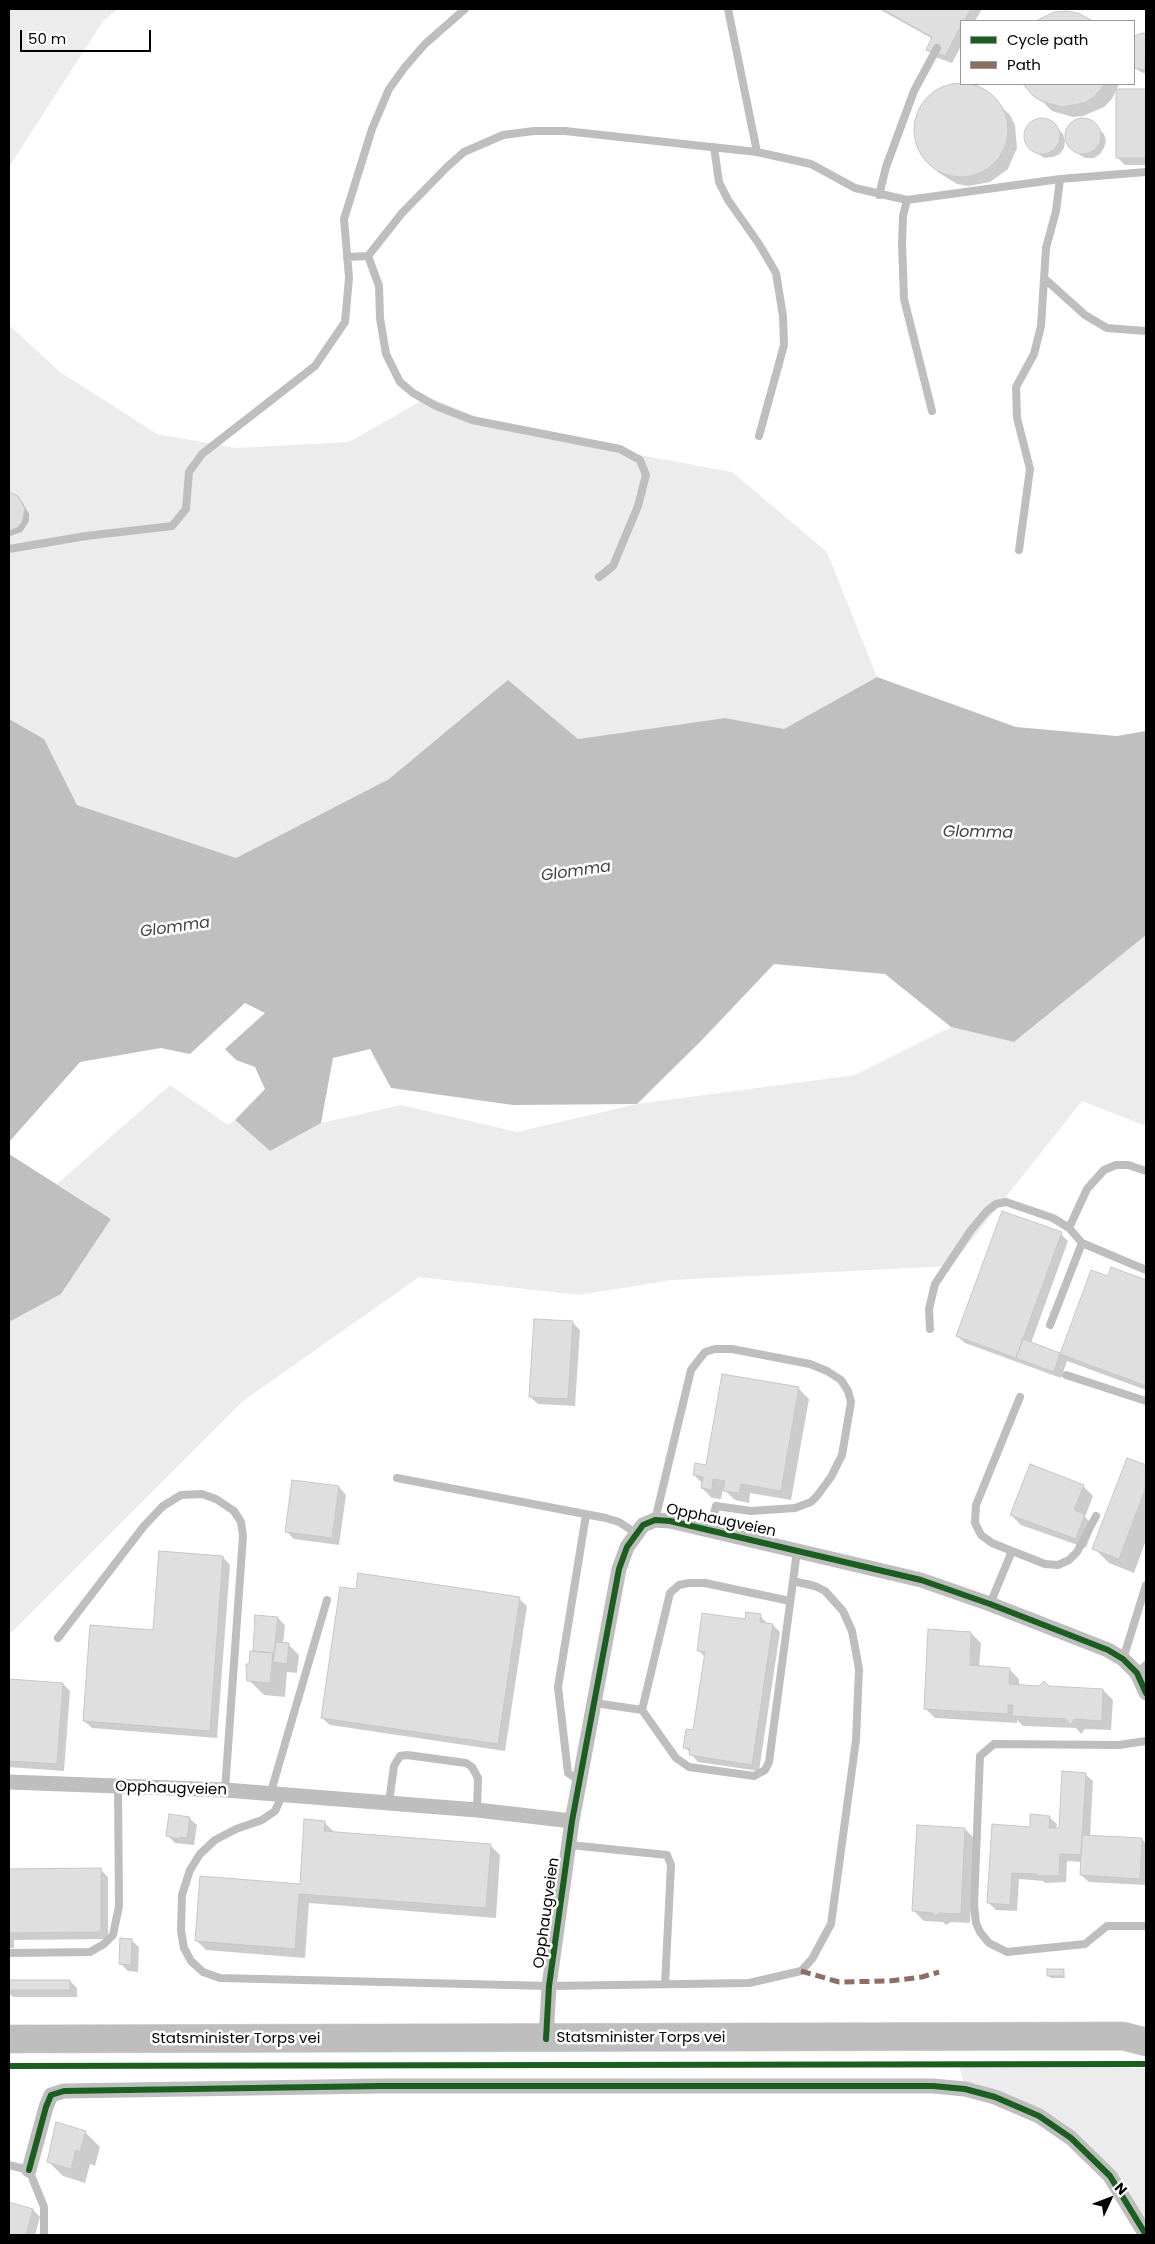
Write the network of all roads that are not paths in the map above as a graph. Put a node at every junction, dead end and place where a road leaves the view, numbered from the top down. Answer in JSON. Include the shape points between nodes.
{"nodes":[{"id":1,"x":465,"y":9,"type":"edge"},
{"id":2,"x":728,"y":9,"type":"edge"},
{"id":3,"x":937,"y":48,"type":"dead end"},
{"id":4,"x":714,"y":146,"type":"junction"},
{"id":5,"x":757,"y":152,"type":"junction"},
{"id":6,"x":1146,"y":172,"type":"edge"},
{"id":7,"x":1060,"y":179,"type":"junction"},
{"id":8,"x":879,"y":195,"type":"junction"},
{"id":9,"x":907,"y":200,"type":"junction"},
{"id":10,"x":347,"y":256,"type":"junction"},
{"id":11,"x":368,"y":256,"type":"junction"},
{"id":12,"x":1045,"y":279,"type":"junction"},
{"id":13,"x":1146,"y":331,"type":"edge"},
{"id":14,"x":932,"y":411,"type":"dead end"},
{"id":15,"x":759,"y":436,"type":"dead end"},
{"id":16,"x":9,"y":549,"type":"edge"},
{"id":17,"x":1019,"y":550,"type":"dead end"},
{"id":18,"x":599,"y":577,"type":"dead end"},
{"id":19,"x":1146,"y":1171,"type":"edge"},
{"id":20,"x":1069,"y":1228,"type":"junction"},
{"id":21,"x":1082,"y":1243,"type":"junction"},
{"id":22,"x":1146,"y":1270,"type":"edge"},
{"id":23,"x":1050,"y":1325,"type":"dead end"},
{"id":24,"x":930,"y":1329,"type":"dead end"},
{"id":25,"x":1066,"y":1374,"type":"dead end"},
{"id":26,"x":1020,"y":1397,"type":"dead end"},
{"id":27,"x":1146,"y":1401,"type":"edge"},
{"id":28,"x":397,"y":1478,"type":"dead end"},
{"id":29,"x":586,"y":1515,"type":"junction"},
{"id":30,"x":1096,"y":1516,"type":"dead end"},
{"id":31,"x":655,"y":1520,"type":"junction"},
{"id":32,"x":710,"y":1530,"type":"junction"},
{"id":33,"x":636,"y":1533,"type":"junction"},
{"id":34,"x":797,"y":1551,"type":"junction"},
{"id":35,"x":1012,"y":1551,"type":"junction"},
{"id":36,"x":793,"y":1581,"type":"junction"},
{"id":37,"x":1146,"y":1585,"type":"edge"},
{"id":38,"x":327,"y":1600,"type":"dead end"},
{"id":39,"x":790,"y":1601,"type":"junction"},
{"id":40,"x":990,"y":1604,"type":"junction"},
{"id":41,"x":58,"y":1638,"type":"dead end"},
{"id":42,"x":1123,"y":1659,"type":"junction"},
{"id":43,"x":1142,"y":1669,"type":"edge"},
{"id":44,"x":1146,"y":1693,"type":"edge"},
{"id":45,"x":595,"y":1703,"type":"junction"},
{"id":46,"x":642,"y":1710,"type":"junction"},
{"id":47,"x":1146,"y":1741,"type":"edge"},
{"id":48,"x":9,"y":1782,"type":"edge"},
{"id":49,"x":580,"y":1782,"type":"junction"},
{"id":50,"x":118,"y":1787,"type":"junction"},
{"id":51,"x":225,"y":1790,"type":"junction"},
{"id":52,"x":276,"y":1795,"type":"junction"},
{"id":53,"x":389,"y":1802,"type":"junction"},
{"id":54,"x":477,"y":1810,"type":"junction"},
{"id":55,"x":572,"y":1821,"type":"junction"},
{"id":56,"x":570,"y":1845,"type":"junction"},
{"id":57,"x":1146,"y":1926,"type":"edge"},
{"id":58,"x":9,"y":1953,"type":"edge"},
{"id":59,"x":665,"y":1984,"type":"junction"},
{"id":60,"x":549,"y":1986,"type":"junction"},
{"id":61,"x":1139,"y":2036,"type":"edge"},
{"id":62,"x":9,"y":2039,"type":"edge"},
{"id":63,"x":546,"y":2039,"type":"junction"},
{"id":64,"x":9,"y":2165,"type":"edge"},
{"id":65,"x":29,"y":2170,"type":"junction"},
{"id":66,"x":44,"y":2235,"type":"edge"},
{"id":67,"x":1146,"y":2235,"type":"edge"}],
"edges":[{"from":1,"to":10,"type":"lane","via":[[425,44],[389,89],[372,129],[344,219]]},
{"from":2,"to":5,"type":"lane"},
{"from":3,"to":8,"type":"lane","via":[[914,91]]},
{"from":4,"to":5,"type":"lane"},
{"from":4,"to":11,"type":"lane","via":[[565,131],[503,135],[464,152],[446,167],[402,213]]},
{"from":4,"to":15,"type":"lane","via":[[719,182],[776,273],[783,316],[784,345]]},
{"from":5,"to":8,"type":"lane","via":[[811,164],[855,188]]},
{"from":6,"to":7,"type":"lane"},
{"from":7,"to":9,"type":"lane"},
{"from":7,"to":12,"type":"lane","via":[[1046,248]]},
{"from":8,"to":9,"type":"lane"},
{"from":9,"to":14,"type":"lane","via":[[903,216],[904,299]]},
{"from":10,"to":11,"type":"lane"},
{"from":10,"to":16,"type":"lane","via":[[349,278],[345,322],[315,366],[195,462],[189,472],[186,509],[172,526]]},
{"from":11,"to":18,"type":"lane","via":[[379,286],[386,354],[400,382],[413,393],[466,419],[620,449],[640,460],[646,475],[638,506],[613,566]]},
{"from":12,"to":13,"type":"lane","via":[[1085,315],[1107,328]]},
{"from":12,"to":17,"type":"lane","via":[[1041,326],[1034,354],[1016,387],[1017,418],[1030,469]]},
{"from":19,"to":20,"type":"lane","via":[[1128,1165],[1104,1170],[1087,1189]]},
{"from":20,"to":21,"type":"lane"},
{"from":20,"to":24,"type":"lane","via":[[1053,1218],[1006,1202],[987,1210],[935,1284],[929,1309]]},
{"from":21,"to":22,"type":"lane"},
{"from":21,"to":23,"type":"lane"},
{"from":25,"to":27,"type":"lane"},
{"from":26,"to":35,"type":"lane","via":[[976,1505],[975,1523],[981,1535]]},
{"from":28,"to":29,"type":"lane"},
{"from":29,"to":33,"type":"lane","via":[[619,1522]]},
{"from":29,"to":49,"type":"lane","via":[[558,1687],[568,1774]]},
{"from":30,"to":35,"type":"lane","via":[[1077,1552],[1058,1565],[1045,1564]]},
{"from":31,"to":32,"type":"street","name":"Opphaugveien"},
{"from":31,"to":32,"type":"lane","via":[[691,1370],[705,1352],[732,1349],[810,1364],[841,1380],[851,1402],[842,1455],[817,1496],[795,1508],[751,1511],[716,1506]]},
{"from":31,"to":33,"type":"street","name":"Opphaugveien","via":[[643,1525]]},
{"from":32,"to":34,"type":"street","name":"Opphaugveien"},
{"from":33,"to":45,"type":"street","name":"Opphaugveien","via":[[619,1569]]},
{"from":34,"to":36,"type":"lane"},
{"from":34,"to":40,"type":"street","name":"Opphaugveien","via":[[921,1580]]},
{"from":35,"to":40,"type":"lane"},
{"from":36,"to":39,"type":"lane"},
{"from":36,"to":59,"type":"lane","via":[[826,1591],[843,1611],[852,1631],[859,1669],[856,1740],[831,1924],[812,1959],[801,1971],[749,1982]]},
{"from":37,"to":42,"type":"lane"},
{"from":38,"to":52,"type":"lane"},
{"from":39,"to":46,"type":"lane","via":[[705,1583],[679,1585],[670,1593]]},
{"from":39,"to":46,"type":"lane","via":[[768,1762],[760,1774],[754,1776],[689,1767],[676,1758]]},
{"from":40,"to":42,"type":"street","name":"Opphaugveien","via":[[1108,1650]]},
{"from":41,"to":51,"type":"lane","via":[[163,1506],[181,1495],[202,1494],[234,1511],[241,1522],[243,1536]]},
{"from":42,"to":43,"type":"street","name":"Opphaugveien"},
{"from":43,"to":44,"type":"street"},
{"from":45,"to":46,"type":"lane"},
{"from":45,"to":49,"type":"street","name":"Opphaugveien"},
{"from":47,"to":57,"type":"lane","via":[[1119,1745],[994,1744],[980,1756],[974,1905],[980,1932],[989,1943],[1007,1952],[1084,1944],[1107,1926]]},
{"from":48,"to":50,"type":"street","name":"Opphaugveien"},
{"from":49,"to":55,"type":"street","name":"Opphaugveien"},
{"from":50,"to":51,"type":"street","name":"Opphaugveien"},
{"from":50,"to":58,"type":"lane","via":[[120,1906],[112,1935],[90,1952]]},
{"from":51,"to":52,"type":"street","name":"Opphaugveien"},
{"from":52,"to":53,"type":"street","name":"Opphaugveien"},
{"from":52,"to":60,"type":"lane","via":[[275,1811],[215,1840],[200,1854],[190,1870],[182,1895],[181,1931],[184,1948],[191,1961],[203,1972],[220,1978]]},
{"from":53,"to":54,"type":"street","name":"Opphaugveien"},
{"from":53,"to":54,"type":"lane","via":[[394,1766],[400,1756],[406,1755],[466,1763],[472,1767],[478,1778]]},
{"from":54,"to":55,"type":"street","name":"Opphaugveien"},
{"from":55,"to":56,"type":"street","name":"Opphaugveien"},
{"from":56,"to":59,"type":"lane","via":[[667,1855],[671,1865]]},
{"from":56,"to":60,"type":"street","name":"Opphaugveien"},
{"from":59,"to":60,"type":"lane"},
{"from":60,"to":63,"type":"street","name":"Opphaugveien"},
{"from":61,"to":63,"type":"highway","name":"Statsminister Torps vei"},
{"from":62,"to":63,"type":"highway","name":"Statsminister Torps vei"},
{"from":64,"to":65,"type":"lane"},
{"from":65,"to":66,"type":"lane","via":[[44,2208]]},
{"from":65,"to":67,"type":"street","via":[[51,2095],[64,2091],[379,2086],[932,2086],[965,2089],[995,2097],[1039,2116],[1071,2138],[1110,2176]]}]}
